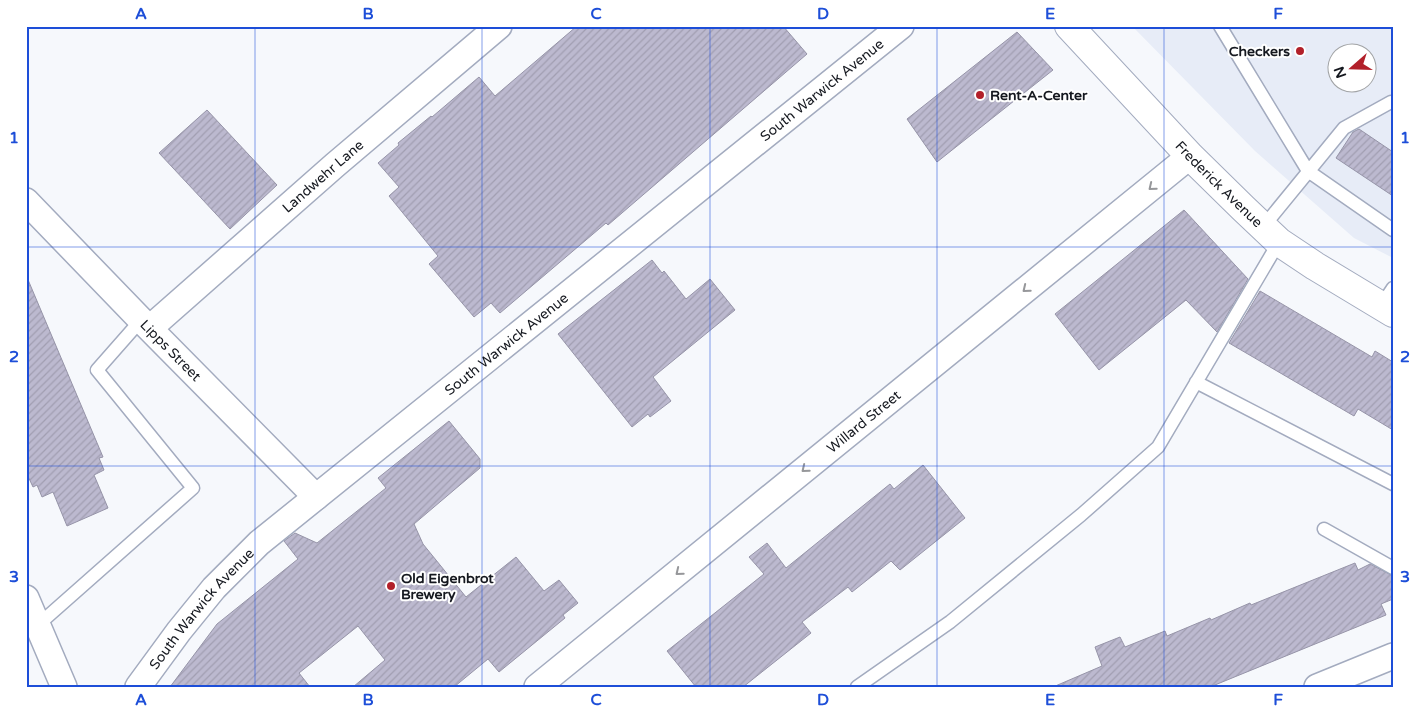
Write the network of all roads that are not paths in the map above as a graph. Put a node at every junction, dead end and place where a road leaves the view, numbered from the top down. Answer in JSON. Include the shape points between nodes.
{"nodes":[{"id":1,"x":499,"y":26,"type":"edge"},
{"id":2,"x":901,"y":26,"type":"edge"},
{"id":3,"x":1069,"y":26,"type":"edge"},
{"id":4,"x":1226,"y":28,"type":"edge"},
{"id":5,"x":1393,"y":103,"type":"edge"},
{"id":6,"x":1190,"y":156,"type":"junction"},
{"id":7,"x":1308,"y":172,"type":"junction"},
{"id":8,"x":26,"y":201,"type":"edge"},
{"id":9,"x":1393,"y":230,"type":"edge"},
{"id":10,"x":1271,"y":234,"type":"junction"},
{"id":11,"x":1389,"y":302,"type":"edge"},
{"id":12,"x":145,"y":324,"type":"junction"},
{"id":13,"x":1196,"y":382,"type":"junction"},
{"id":14,"x":1393,"y":484,"type":"edge"},
{"id":15,"x":316,"y":497,"type":"junction"},
{"id":16,"x":1324,"y":529,"type":"dead end"},
{"id":17,"x":1393,"y":568,"type":"edge"},
{"id":18,"x":26,"y":598,"type":"edge"},
{"id":19,"x":38,"y":625,"type":"junction"},
{"id":20,"x":1393,"y":656,"type":"edge"},
{"id":21,"x":560,"y":679,"type":"edge"},
{"id":22,"x":1325,"y":685,"type":"edge"},
{"id":23,"x":64,"y":687,"type":"edge"},
{"id":24,"x":138,"y":687,"type":"edge"},
{"id":25,"x":538,"y":687,"type":"edge"},
{"id":26,"x":857,"y":687,"type":"edge"}],
"edges":[{"from":1,"to":12,"type":"street","name":"Landwehr Lane"},
{"from":2,"to":15,"type":"street","name":"South Warwick Avenue"},
{"from":3,"to":6,"type":"main road","name":"Frederick Avenue"},
{"from":4,"to":7,"type":"lane"},
{"from":5,"to":7,"type":"lane","via":[[1344,128]]},
{"from":6,"to":10,"type":"main road","name":"Frederick Avenue"},
{"from":6,"to":21,"type":"street","name":"Willard Street","one_way":true},
{"from":7,"to":9,"type":"lane"},
{"from":7,"to":10,"type":"lane"},
{"from":8,"to":12,"type":"street","name":"Lipps Street"},
{"from":10,"to":11,"type":"main road","name":"Frederick Avenue","via":[[1315,266]]},
{"from":10,"to":13,"type":"lane"},
{"from":12,"to":15,"type":"street","name":"Lipps Street"},
{"from":12,"to":19,"type":"lane","via":[[97,370],[193,488]]},
{"from":13,"to":14,"type":"lane"},
{"from":13,"to":26,"type":"lane","via":[[1158,447],[950,622]]},
{"from":15,"to":24,"type":"street","name":"South Warwick Avenue","via":[[259,543],[214,588]]},
{"from":16,"to":17,"type":"lane"},
{"from":18,"to":19,"type":"street"},
{"from":19,"to":23,"type":"street"},
{"from":20,"to":22,"type":"street"},
{"from":21,"to":25,"type":"street","name":"Willard Street"}]}
